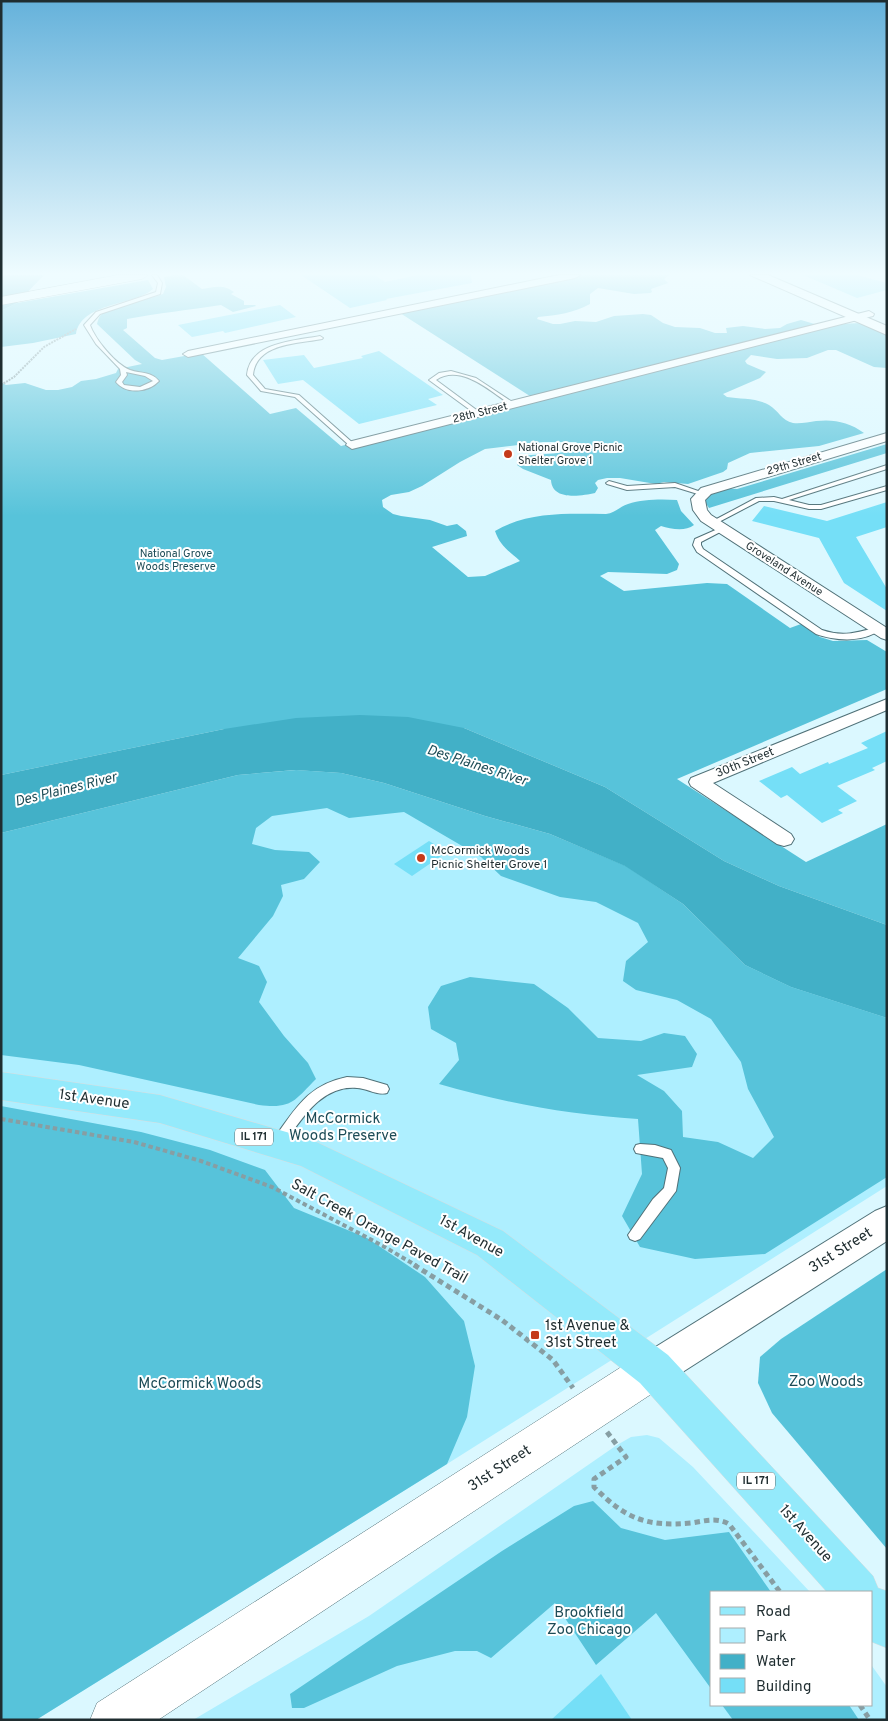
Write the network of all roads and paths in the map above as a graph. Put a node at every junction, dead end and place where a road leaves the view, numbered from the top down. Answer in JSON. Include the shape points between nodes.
{"nodes":[{"id":1,"x":35,"y":355,"type":"edge"},
{"id":2,"x":110,"y":355,"type":"edge"},
{"id":3,"x":257,"y":355,"type":"edge"},
{"id":4,"x":709,"y":355,"type":"edge"},
{"id":5,"x":124,"y":369,"type":"junction"},
{"id":6,"x":1,"y":385,"type":"edge"},
{"id":7,"x":514,"y":405,"type":"junction"},
{"id":8,"x":479,"y":414,"type":"junction"},
{"id":9,"x":887,"y":437,"type":"edge"},
{"id":10,"x":352,"y":445,"type":"joint"},
{"id":11,"x":887,"y":467,"type":"edge"},
{"id":12,"x":609,"y":483,"type":"dead end"},
{"id":13,"x":887,"y":488,"type":"edge"},
{"id":14,"x":701,"y":493,"type":"junction"},
{"id":15,"x":783,"y":501,"type":"junction"},
{"id":16,"x":718,"y":526,"type":"junction"},
{"id":17,"x":882,"y":632,"type":"edge"},
{"id":18,"x":887,"y":704,"type":"edge"},
{"id":19,"x":784,"y":839,"type":"dead end"},
{"id":20,"x":1,"y":1086,"type":"edge"},
{"id":21,"x":383,"y":1088,"type":"dead end"},
{"id":22,"x":1,"y":1119,"type":"edge"},
{"id":23,"x":276,"y":1144,"type":"junction"},
{"id":24,"x":640,"y":1148,"type":"dead end"},
{"id":25,"x":887,"y":1222,"type":"edge"},
{"id":26,"x":635,"y":1235,"type":"dead end"},
{"id":27,"x":553,"y":1360,"type":"dead end"},
{"id":28,"x":654,"y":1369,"type":"junction"},
{"id":29,"x":626,"y":1457,"type":"dead end"},
{"id":30,"x":779,"y":1591,"type":"edge"},
{"id":31,"x":856,"y":1591,"type":"edge"},
{"id":32,"x":873,"y":1609,"type":"edge"},
{"id":33,"x":887,"y":1624,"type":"edge"},
{"id":34,"x":861,"y":1706,"type":"edge"},
{"id":35,"x":114,"y":1720,"type":"edge"},
{"id":36,"x":870,"y":1720,"type":"edge"}],
"edges":[{"from":1,"to":6,"type":"path"},
{"from":2,"to":5,"type":"lane"},
{"from":3,"to":10,"type":"lane","via":[[250,362],[250,375],[263,390],[297,396]]},
{"from":4,"to":7,"type":"street","name":"28th Street"},
{"from":5,"to":5,"type":"lane","via":[[149,375],[156,381],[145,388],[122,386],[119,382]]},
{"from":7,"to":8,"type":"street","name":"28th Street"},
{"from":7,"to":8,"type":"lane","via":[[469,375],[443,373],[432,380]]},
{"from":8,"to":10,"type":"street","name":"28th Street"},
{"from":9,"to":14,"type":"street","name":"29th Street"},
{"from":11,"to":15,"type":"lane"},
{"from":12,"to":14,"type":"lane","via":[[627,488],[675,485]]},
{"from":13,"to":15,"type":"lane","via":[[821,507]]},
{"from":14,"to":16,"type":"street","name":"Groveland Avenue","via":[[699,509]]},
{"from":15,"to":16,"type":"lane","via":[[758,499]]},
{"from":16,"to":17,"type":"street","name":"Groveland Avenue"},
{"from":16,"to":17,"type":"lane","via":[[698,541],[700,550],[819,632],[844,637]]},
{"from":18,"to":19,"type":"street","name":"30th Street","via":[[698,782]]},
{"from":20,"to":23,"type":"main road","name":"1st Avenue","number":"IL 171","via":[[160,1109]]},
{"from":21,"to":23,"type":"lane","via":[[365,1082],[346,1081],[318,1092]]},
{"from":22,"to":27,"type":"path","name":"Salt Creek Orange Paved Trail","via":[[134,1142],[201,1161],[272,1187],[383,1246],[470,1299]]},
{"from":23,"to":28,"type":"main road","name":"1st Avenue","number":"IL 171","via":[[310,1154],[490,1243]]},
{"from":24,"to":26,"type":"lane","via":[[667,1154],[674,1168],[670,1191]]},
{"from":25,"to":28,"type":"street","name":"31st Street"},
{"from":28,"to":31,"type":"main road","name":"1st Avenue","number":"IL 171"},
{"from":28,"to":35,"type":"main road","name":"31st Street"},
{"from":29,"to":30,"type":"path","via":[[594,1479],[594,1487],[616,1509],[654,1525],[720,1519],[730,1524]]},
{"from":32,"to":33,"type":"main road"},
{"from":34,"to":36,"type":"path"}]}
